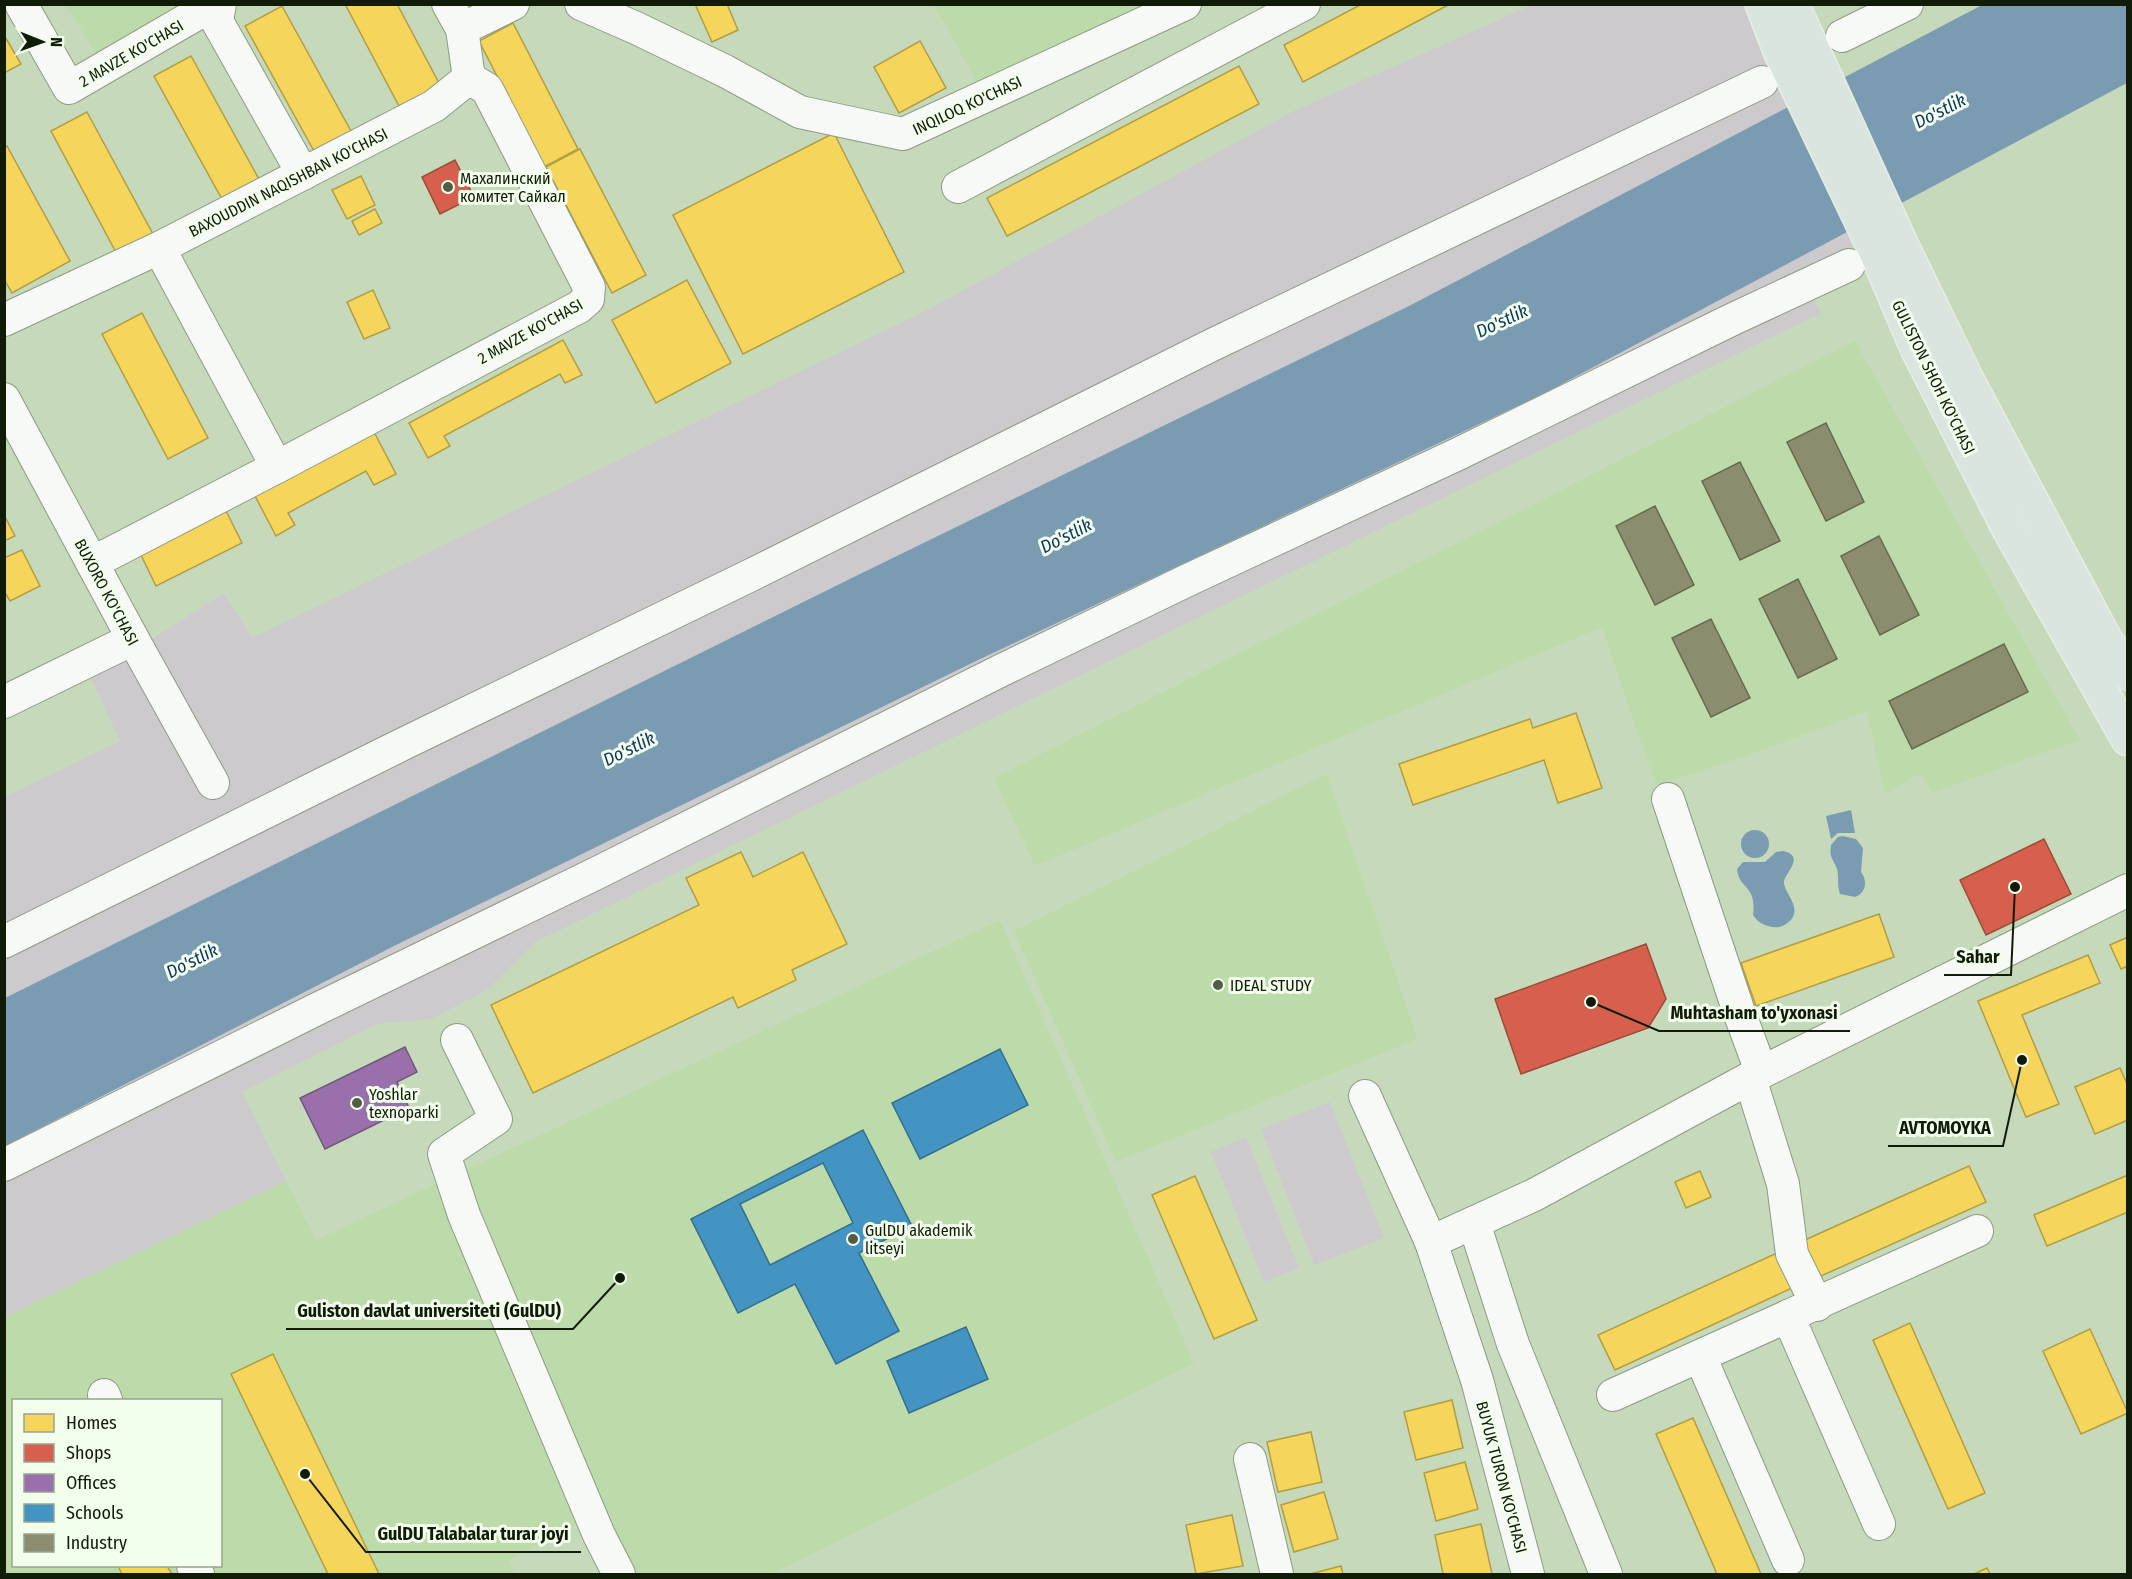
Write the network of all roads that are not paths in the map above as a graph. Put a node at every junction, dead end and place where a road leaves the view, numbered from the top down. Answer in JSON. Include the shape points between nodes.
{"nodes":[{"id":1,"x":21,"y":4,"type":"edge"},
{"id":2,"x":214,"y":4,"type":"edge"},
{"id":3,"x":220,"y":4,"type":"edge"},
{"id":4,"x":513,"y":4,"type":"edge"},
{"id":5,"x":581,"y":4,"type":"edge"},
{"id":6,"x":1185,"y":4,"type":"edge"},
{"id":7,"x":1304,"y":4,"type":"edge"},
{"id":8,"x":1762,"y":4,"type":"edge"},
{"id":9,"x":1792,"y":4,"type":"edge"},
{"id":10,"x":1907,"y":4,"type":"edge"},
{"id":11,"x":455,"y":17,"type":"edge"},
{"id":12,"x":1842,"y":36,"type":"dead end"},
{"id":13,"x":1795,"y":47,"type":"junction"},
{"id":14,"x":469,"y":78,"type":"junction"},
{"id":15,"x":1762,"y":82,"type":"dead end"},
{"id":16,"x":303,"y":174,"type":"junction"},
{"id":17,"x":958,"y":188,"type":"dead end"},
{"id":18,"x":159,"y":248,"type":"junction"},
{"id":19,"x":1876,"y":254,"type":"junction"},
{"id":20,"x":4,"y":320,"type":"edge"},
{"id":21,"x":4,"y":399,"type":"edge"},
{"id":22,"x":277,"y":467,"type":"junction"},
{"id":23,"x":92,"y":563,"type":"junction"},
{"id":24,"x":132,"y":639,"type":"junction"},
{"id":25,"x":2127,"y":673,"type":"edge"},
{"id":26,"x":4,"y":702,"type":"edge"},
{"id":27,"x":2127,"y":739,"type":"edge"},
{"id":28,"x":213,"y":783,"type":"dead end"},
{"id":29,"x":1668,"y":799,"type":"dead end"},
{"id":30,"x":2127,"y":890,"type":"edge"},
{"id":31,"x":4,"y":942,"type":"edge"},
{"id":32,"x":457,"y":1040,"type":"dead end"},
{"id":33,"x":1755,"y":1074,"type":"junction"},
{"id":34,"x":1365,"y":1096,"type":"dead end"},
{"id":35,"x":4,"y":1165,"type":"edge"},
{"id":36,"x":1474,"y":1223,"type":"junction"},
{"id":37,"x":1977,"y":1231,"type":"dead end"},
{"id":38,"x":1431,"y":1242,"type":"junction"},
{"id":39,"x":1802,"y":1310,"type":"junction"},
{"id":40,"x":1700,"y":1356,"type":"junction"},
{"id":41,"x":1613,"y":1395,"type":"dead end"},
{"id":42,"x":1250,"y":1459,"type":"dead end"},
{"id":43,"x":1879,"y":1524,"type":"dead end"},
{"id":44,"x":1788,"y":1560,"type":"dead end"},
{"id":45,"x":619,"y":1575,"type":"edge"},
{"id":46,"x":1277,"y":1575,"type":"edge"},
{"id":47,"x":1528,"y":1575,"type":"edge"},
{"id":48,"x":1606,"y":1575,"type":"edge"}],
"edges":[{"from":1,"to":2,"type":"street","name":"2 MAVZE KO'CHASI","via":[[69,88]]},
{"from":3,"to":16,"type":"street","via":[[217,21]]},
{"from":4,"to":11,"type":"street"},
{"from":5,"to":6,"type":"street","name":"INQILOQ KO'CHASI","via":[[715,66],[800,112],[903,134]]},
{"from":7,"to":17,"type":"street"},
{"from":8,"to":13,"type":"main road","name":"GULISTON SHOH KO'CHASI"},
{"from":9,"to":13,"type":"main road","name":"GULISTON SHOH KO'CHASI"},
{"from":10,"to":12,"type":"street"},
{"from":11,"to":14,"type":"street"},
{"from":13,"to":19,"type":"main road","name":"GULISTON SHOH KO'CHASI"},
{"from":14,"to":16,"type":"street","name":"BAXOUDDIN NAQISHBAN KO'CHASI","via":[[434,106]]},
{"from":14,"to":22,"type":"street","name":"2 MAVZE KO'CHASI","via":[[487,89],[590,287],[588,299]]},
{"from":15,"to":31,"type":"street","via":[[1214,344]]},
{"from":16,"to":18,"type":"street","name":"BAXOUDDIN NAQISHBAN KO'CHASI"},
{"from":18,"to":20,"type":"street","name":"BAXOUDDIN NAQISHBAN KO'CHASI"},
{"from":18,"to":22,"type":"street"},
{"from":19,"to":25,"type":"main road","name":"GULISTON SHOH KO'CHASI","via":[[1967,380],[2105,639]]},
{"from":19,"to":27,"type":"main road","name":"GULISTON SHOH KO'CHASI","via":[[1917,348],[2009,529]]},
{"from":19,"to":35,"type":"street","via":[[1012,665]]},
{"from":21,"to":23,"type":"street","name":"BUXORO KO'CHASI"},
{"from":22,"to":23,"type":"street"},
{"from":23,"to":24,"type":"street","name":"BUXORO KO'CHASI"},
{"from":24,"to":26,"type":"street"},
{"from":24,"to":28,"type":"street","name":"BUXORO KO'CHASI"},
{"from":29,"to":33,"type":"street"},
{"from":30,"to":33,"type":"street"},
{"from":32,"to":45,"type":"street","via":[[496,1119],[444,1154],[464,1215]]},
{"from":33,"to":36,"type":"street","via":[[1534,1195]]},
{"from":33,"to":39,"type":"street","via":[[1783,1184]]},
{"from":34,"to":38,"type":"street","name":"BUYUK TURON KO'CHASI"},
{"from":36,"to":38,"type":"street"},
{"from":36,"to":48,"type":"street","via":[[1514,1344]]},
{"from":37,"to":39,"type":"street"},
{"from":38,"to":47,"type":"street","name":"BUYUK TURON KO'CHASI","via":[[1477,1380]]},
{"from":39,"to":40,"type":"street"},
{"from":39,"to":43,"type":"street"},
{"from":40,"to":41,"type":"street"},
{"from":40,"to":44,"type":"street"},
{"from":42,"to":46,"type":"street"}]}
